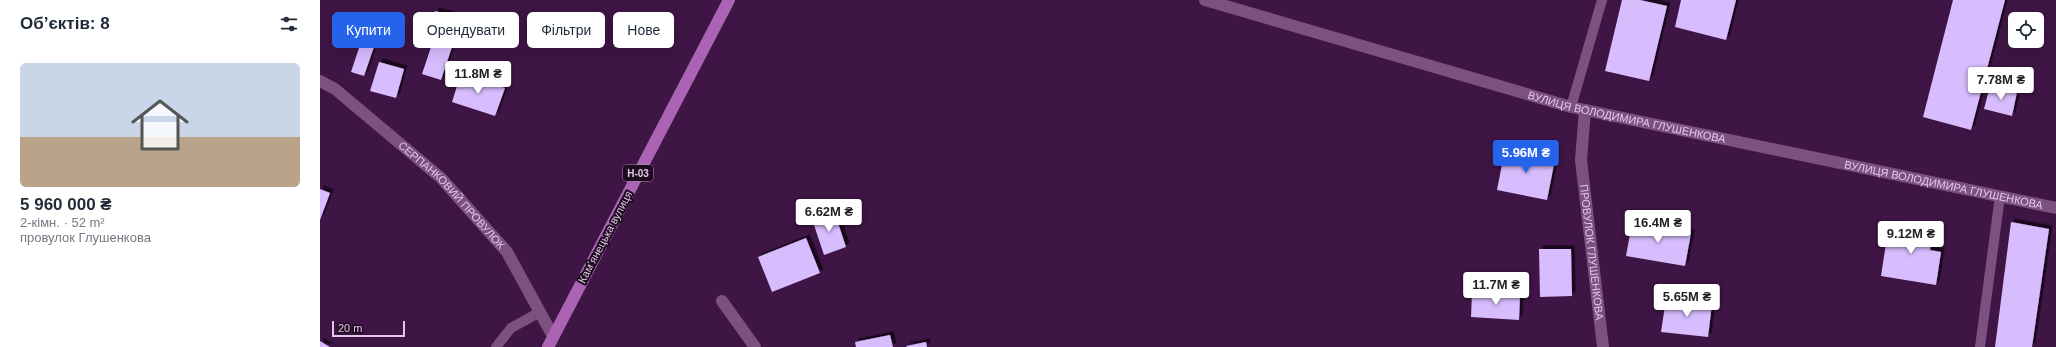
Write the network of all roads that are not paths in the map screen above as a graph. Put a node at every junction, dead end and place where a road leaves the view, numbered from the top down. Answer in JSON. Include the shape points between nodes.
{"nodes":[{"id":1,"x":729,"y":0,"type":"edge"},
{"id":2,"x":1205,"y":0,"type":"edge"},
{"id":3,"x":1602,"y":0,"type":"edge"},
{"id":4,"x":320,"y":81,"type":"edge"},
{"id":5,"x":1571,"y":107,"type":"junction"},
{"id":6,"x":1585,"y":110,"type":"junction"},
{"id":7,"x":2000,"y":196,"type":"junction"},
{"id":8,"x":2056,"y":208,"type":"edge"},
{"id":9,"x":722,"y":301,"type":"dead end"},
{"id":10,"x":540,"y":312,"type":"junction"},
{"id":11,"x":550,"y":342,"type":"edge"},
{"id":12,"x":496,"y":347,"type":"edge"},
{"id":13,"x":754,"y":347,"type":"edge"},
{"id":14,"x":1603,"y":347,"type":"edge"},
{"id":15,"x":1980,"y":347,"type":"edge"}],
"edges":[{"from":1,"to":11,"type":"main road","name":"Камʼянецька вулиця","number":"Н-03"},
{"from":2,"to":5,"type":"street","name":"ВУЛИЦЯ ВОЛОДИМИРА ГЛУШЕНКОВА"},
{"from":3,"to":5,"type":"lane"},
{"from":4,"to":10,"type":"street","name":"СЕРПАНКОВИЙ ПРОВУЛОК","via":[[336,89],[442,178],[507,252]]},
{"from":5,"to":6,"type":"street","name":"ВУЛИЦЯ ВОЛОДИМИРА ГЛУШЕНКОВА"},
{"from":6,"to":7,"type":"street","name":"ВУЛИЦЯ ВОЛОДИМИРА ГЛУШЕНКОВА"},
{"from":6,"to":14,"type":"street","name":"ПРОВУЛОК ГЛУШЕНКОВА","via":[[1581,160]]},
{"from":7,"to":8,"type":"street","name":"ВУЛИЦЯ ВОЛОДИМИРА ГЛУШЕНКОВА"},
{"from":7,"to":15,"type":"lane"},
{"from":9,"to":13,"type":"street"},
{"from":10,"to":11,"type":"street","name":"СЕРПАНКОВИЙ ПРОВУЛОК"},
{"from":10,"to":12,"type":"lane","via":[[511,328]]}]}
